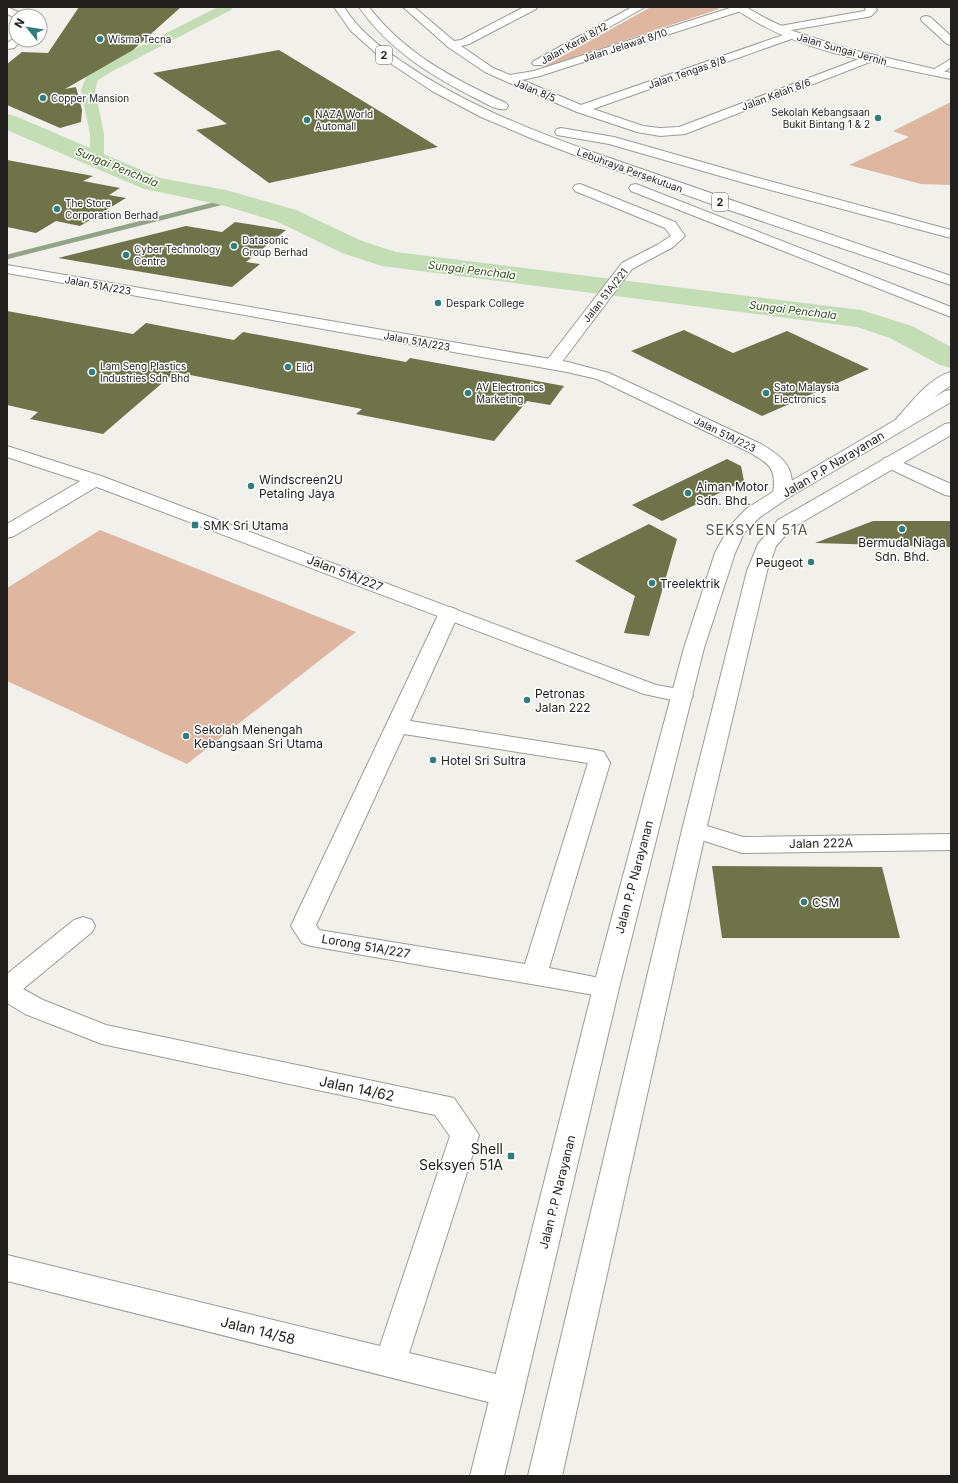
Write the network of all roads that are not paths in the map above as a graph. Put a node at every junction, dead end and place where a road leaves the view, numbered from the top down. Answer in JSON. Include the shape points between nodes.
{"nodes":[{"id":1,"x":339,"y":7,"type":"edge"},
{"id":2,"x":364,"y":7,"type":"edge"},
{"id":3,"x":532,"y":7,"type":"edge"},
{"id":4,"x":640,"y":7,"type":"edge"},
{"id":5,"x":739,"y":7,"type":"edge"},
{"id":6,"x":869,"y":7,"type":"edge"},
{"id":7,"x":426,"y":8,"type":"dead end"},
{"id":8,"x":410,"y":9,"type":"edge"},
{"id":9,"x":926,"y":19,"type":"dead end"},
{"id":10,"x":780,"y":29,"type":"junction"},
{"id":11,"x":794,"y":35,"type":"junction"},
{"id":12,"x":951,"y":42,"type":"edge"},
{"id":13,"x":452,"y":45,"type":"junction"},
{"id":14,"x":871,"y":58,"type":"junction"},
{"id":15,"x":951,"y":62,"type":"edge"},
{"id":16,"x":935,"y":73,"type":"junction"},
{"id":17,"x":951,"y":76,"type":"edge"},
{"id":18,"x":509,"y":79,"type":"junction"},
{"id":19,"x":440,"y":92,"type":"junction"},
{"id":20,"x":581,"y":109,"type":"junction"},
{"id":21,"x":515,"y":111,"type":"dead end"},
{"id":22,"x":548,"y":126,"type":"dead end"},
{"id":23,"x":681,"y":131,"type":"joint"},
{"id":24,"x":561,"y":132,"type":"junction"},
{"id":25,"x":680,"y":174,"type":"dead end"},
{"id":26,"x":607,"y":176,"type":"dead end"},
{"id":27,"x":622,"y":182,"type":"dead end"},
{"id":28,"x":580,"y":188,"type":"dead end"},
{"id":29,"x":951,"y":234,"type":"edge"},
{"id":30,"x":7,"y":270,"type":"edge"},
{"id":31,"x":951,"y":281,"type":"edge"},
{"id":32,"x":951,"y":312,"type":"edge"},
{"id":33,"x":552,"y":364,"type":"junction"},
{"id":34,"x":949,"y":384,"type":"edge"},
{"id":35,"x":951,"y":428,"type":"edge"},
{"id":36,"x":7,"y":452,"type":"edge"},
{"id":37,"x":890,"y":462,"type":"junction"},
{"id":38,"x":95,"y":480,"type":"junction"},
{"id":39,"x":951,"y":491,"type":"edge"},
{"id":40,"x":782,"y":494,"type":"junction"},
{"id":41,"x":7,"y":532,"type":"edge"},
{"id":42,"x":449,"y":613,"type":"junction"},
{"id":43,"x":682,"y":696,"type":"junction"},
{"id":44,"x":397,"y":726,"type":"junction"},
{"id":45,"x":694,"y":830,"type":"junction"},
{"id":46,"x":951,"y":842,"type":"edge"},
{"id":47,"x":78,"y":930,"type":"dead end"},
{"id":48,"x":534,"y":975,"type":"junction"},
{"id":49,"x":7,"y":988,"type":"edge"},
{"id":50,"x":606,"y":988,"type":"junction"},
{"id":51,"x":7,"y":991,"type":"edge"},
{"id":52,"x":7,"y":1268,"type":"edge"},
{"id":53,"x":390,"y":1362,"type":"junction"},
{"id":54,"x":508,"y":1392,"type":"junction"},
{"id":55,"x":487,"y":1476,"type":"edge"},
{"id":56,"x":545,"y":1476,"type":"edge"}],
"edges":[{"from":1,"to":19,"type":"main road","name":"Lebuhraya Persekutuan","number":"2","via":[[372,46]]},
{"from":2,"to":21,"type":"main road","number":"2","via":[[371,18],[395,42],[430,68],[469,90]]},
{"from":3,"to":13,"type":"main road","via":[[465,42]]},
{"from":4,"to":18,"type":"main road","name":"Jalan Kerai 8/12"},
{"from":5,"to":10,"type":"main road","name":"Jalan Sungai Jernih","via":[[760,21]]},
{"from":5,"to":18,"type":"main road","name":"Jalan Jelawat 8/10","via":[[536,74]]},
{"from":6,"to":10,"type":"main road","via":[[872,10],[867,14]]},
{"from":7,"to":8,"type":"main road"},
{"from":8,"to":13,"type":"main road","name":"Jalan 8/5"},
{"from":9,"to":12,"type":"main road"},
{"from":10,"to":11,"type":"main road","name":"Jalan Sungai Jernih"},
{"from":11,"to":14,"type":"main road","name":"Jalan Sungai Jernih"},
{"from":11,"to":20,"type":"main road","name":"Jalan Tengas 8/8"},
{"from":13,"to":18,"type":"main road","name":"Jalan 8/5","via":[[489,70]]},
{"from":14,"to":16,"type":"main road","name":"Jalan Sungai Jernih"},
{"from":14,"to":23,"type":"main road","name":"Jalan Kelah 8/6"},
{"from":15,"to":16,"type":"main road"},
{"from":16,"to":17,"type":"main road","name":"Jalan Sungai Jernih"},
{"from":18,"to":20,"type":"main road","name":"Jalan 8/5"},
{"from":19,"to":26,"type":"main road","via":[[446,104],[464,114]]},
{"from":19,"to":31,"type":"main road","name":"Lebuhraya Persekutuan","number":"2","via":[[491,118],[545,140]]},
{"from":20,"to":23,"type":"main road","name":"Jalan 8/5","via":[[641,129],[660,132]]},
{"from":22,"to":24,"type":"main road","name":"Lebuhraya Persekutuan"},
{"from":24,"to":25,"type":"main road","name":"Lebuhraya Persekutuan"},
{"from":24,"to":29,"type":"main road","via":[[610,140]]},
{"from":27,"to":32,"type":"main road"},
{"from":28,"to":33,"type":"main road","name":"Jalan 51A/221","via":[[670,225],[678,236],[674,242],[627,266]]},
{"from":30,"to":33,"type":"main road","name":"Jalan 51A/223"},
{"from":33,"to":40,"type":"main road","name":"Jalan 51A/223","via":[[603,376],[755,448],[778,463],[784,477]]},
{"from":34,"to":40,"type":"main road","name":"Jalan P.P Narayanan","via":[[903,422]]},
{"from":35,"to":37,"type":"main road"},
{"from":36,"to":38,"type":"main road","name":"Jalan 51A/227"},
{"from":37,"to":39,"type":"main road"},
{"from":37,"to":45,"type":"main road","via":[[785,524],[767,544],[757,571]]},
{"from":38,"to":41,"type":"main road"},
{"from":38,"to":42,"type":"main road","name":"Jalan 51A/227"},
{"from":40,"to":43,"type":"main road","name":"Jalan P.P Narayanan","via":[[753,513],[736,531],[725,553],[694,648]]},
{"from":42,"to":43,"type":"main road","name":"Jalan 51A/227","via":[[650,690]]},
{"from":42,"to":44,"type":"main road","name":"Lorong 51A/227"},
{"from":43,"to":50,"type":"main road","name":"Jalan P.P Narayanan"},
{"from":44,"to":48,"type":"main road","via":[[596,757],[599,763]]},
{"from":44,"to":48,"type":"main road","name":"Lorong 51A/227","via":[[303,926],[311,936]]},
{"from":45,"to":46,"type":"main road","name":"Jalan 222A","via":[[742,845]]},
{"from":45,"to":56,"type":"main road"},
{"from":47,"to":49,"type":"main road"},
{"from":48,"to":50,"type":"main road","name":"Lorong 51A/227"},
{"from":50,"to":54,"type":"main road","name":"Jalan P.P Narayanan"},
{"from":51,"to":53,"type":"main road","name":"Jalan 14/62","via":[[34,1007],[102,1034],[444,1106],[465,1135]]},
{"from":52,"to":53,"type":"main road","name":"Jalan 14/58"},
{"from":53,"to":54,"type":"main road","name":"Jalan 14/58"},
{"from":54,"to":55,"type":"main road","name":"Jalan P.P Narayanan"}]}
